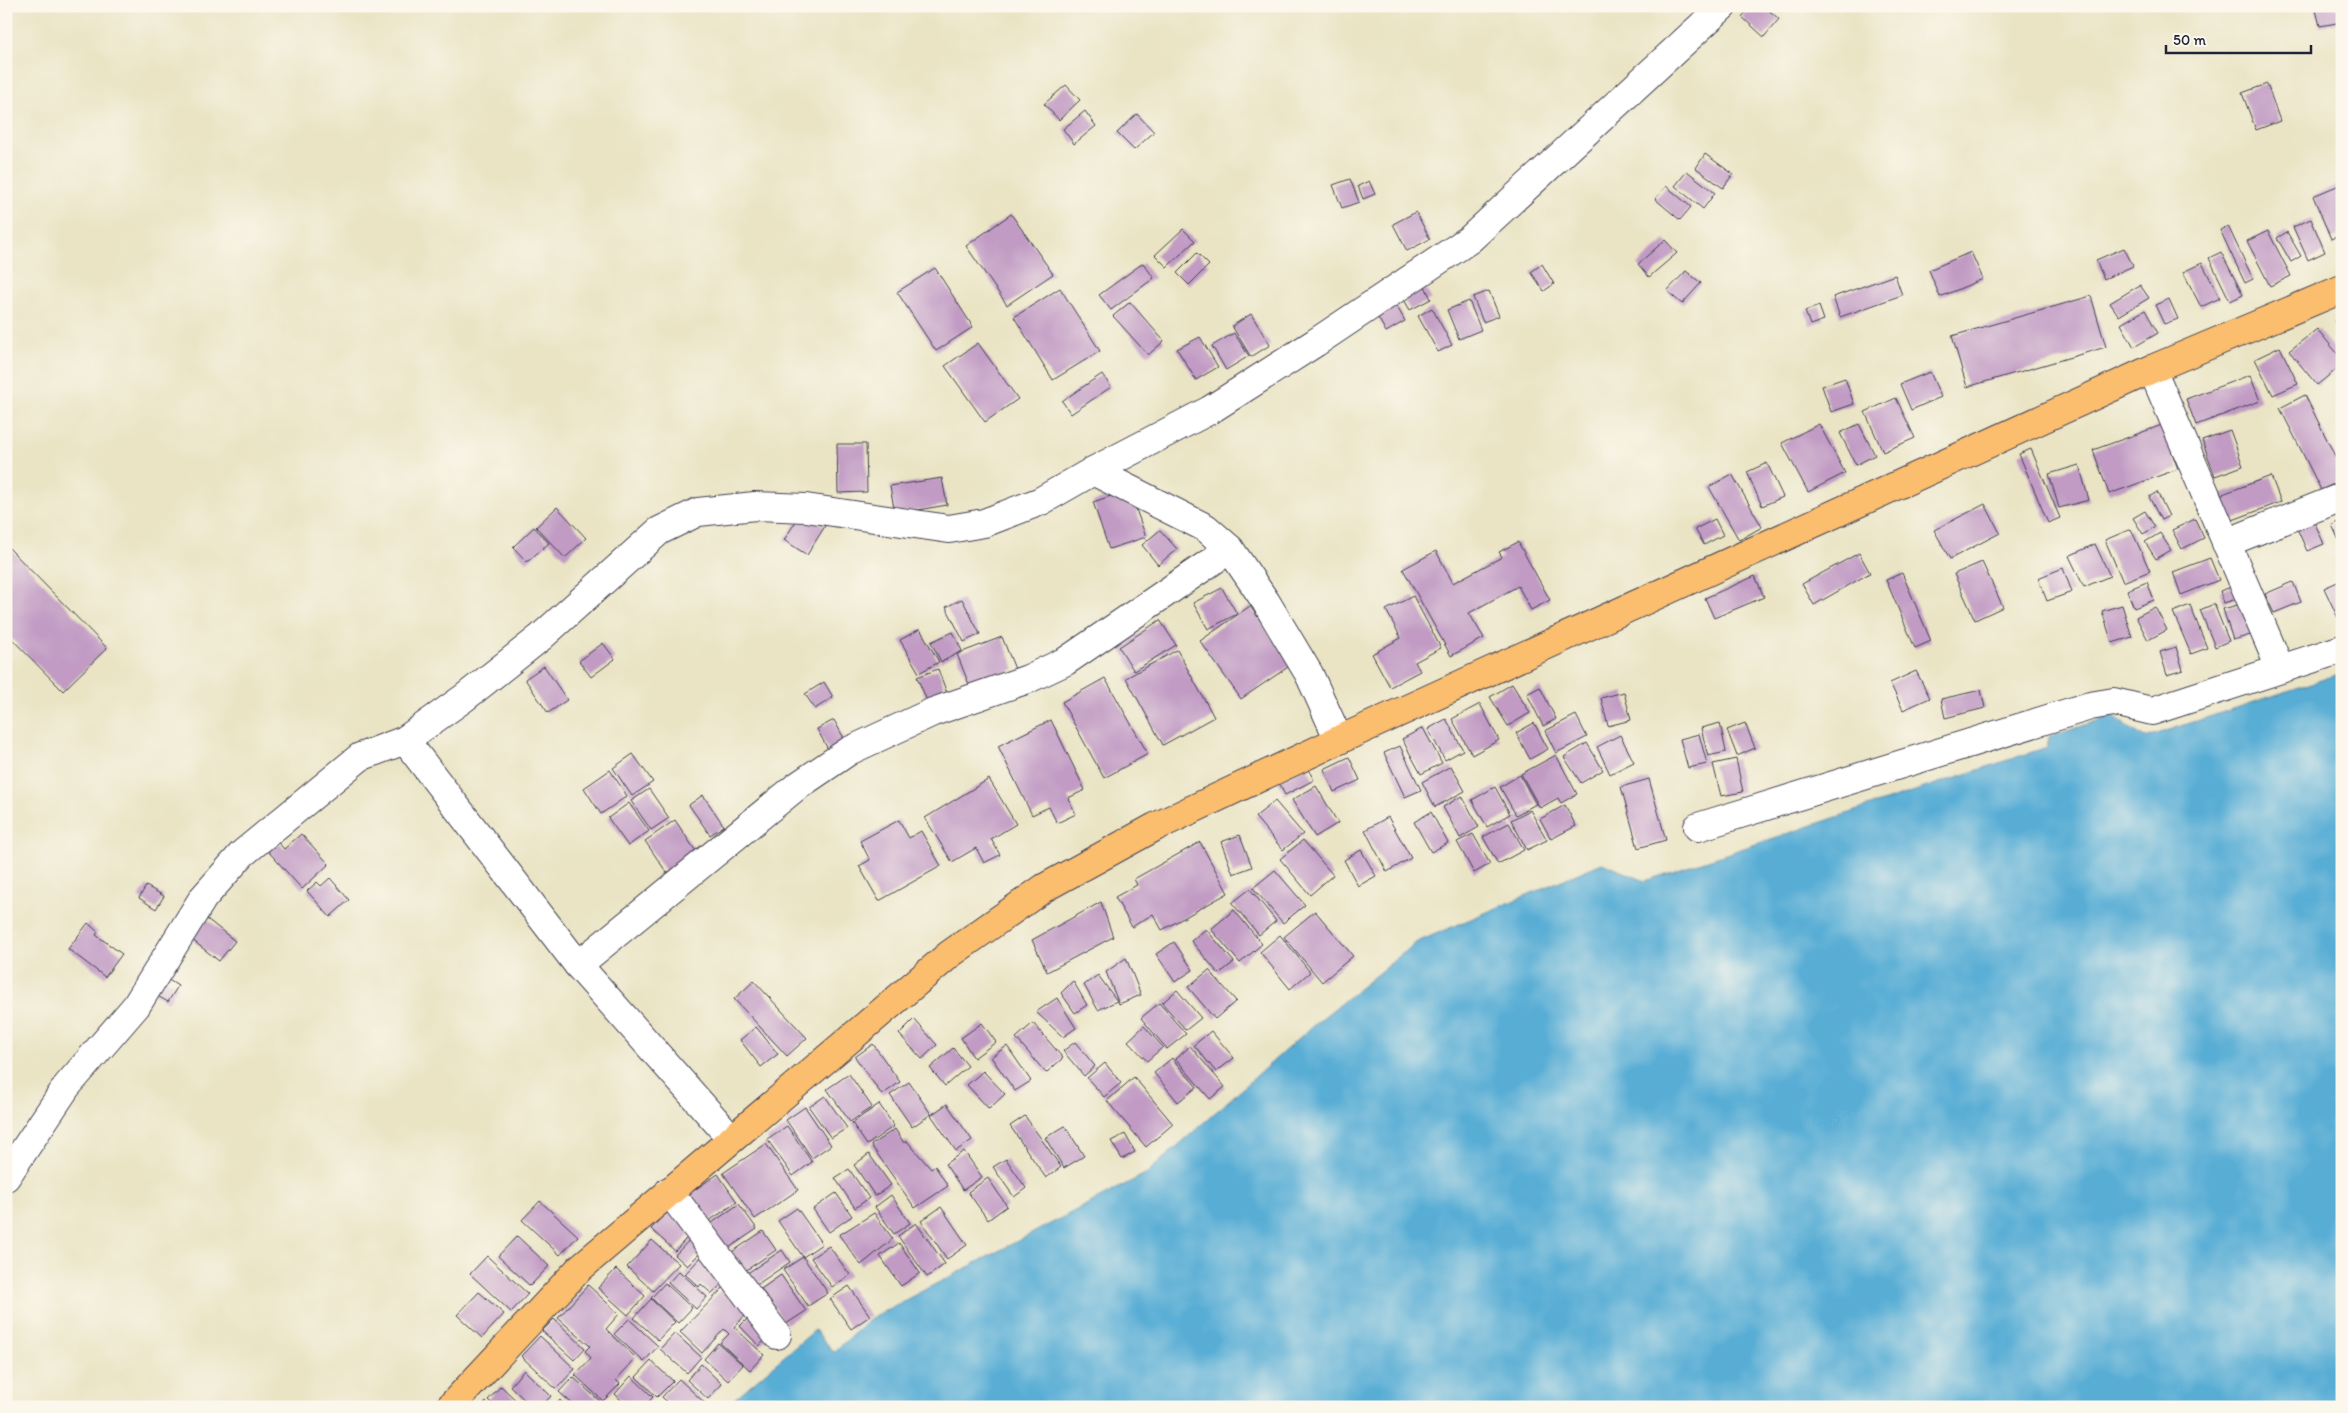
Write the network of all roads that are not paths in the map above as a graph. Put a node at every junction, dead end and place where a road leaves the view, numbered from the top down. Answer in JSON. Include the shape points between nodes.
{"nodes":[{"id":1,"x":1723,"y":6,"type":"edge"},
{"id":2,"x":2342,"y":289,"type":"edge"},
{"id":3,"x":2152,"y":369,"type":"junction"},
{"id":4,"x":1093,"y":471,"type":"junction"},
{"id":5,"x":2342,"y":498,"type":"edge"},
{"id":6,"x":2226,"y":543,"type":"junction"},
{"id":7,"x":1230,"y":549,"type":"junction"},
{"id":8,"x":2342,"y":649,"type":"edge"},
{"id":9,"x":2280,"y":668,"type":"junction"},
{"id":10,"x":405,"y":740,"type":"junction"},
{"id":11,"x":1339,"y":740,"type":"junction"},
{"id":12,"x":1698,"y":827,"type":"dead end"},
{"id":13,"x":578,"y":965,"type":"junction"},
{"id":14,"x":731,"y":1138,"type":"junction"},
{"id":15,"x":6,"y":1177,"type":"edge"},
{"id":16,"x":669,"y":1191,"type":"junction"},
{"id":17,"x":777,"y":1335,"type":"dead end"},
{"id":18,"x":450,"y":1407,"type":"edge"}],
"edges":[{"from":1,"to":4,"type":"street","via":[[1470,239],[1210,410]]},
{"from":2,"to":3,"type":"highway"},
{"from":3,"to":6,"type":"street"},
{"from":3,"to":11,"type":"highway"},
{"from":4,"to":7,"type":"street","via":[[1206,528]]},
{"from":4,"to":10,"type":"street","via":[[1041,501],[984,523],[949,529],[806,508],[755,506],[698,512],[659,531],[541,637]]},
{"from":5,"to":6,"type":"street"},
{"from":6,"to":9,"type":"street"},
{"from":7,"to":11,"type":"street","via":[[1309,674]]},
{"from":7,"to":13,"type":"street","via":[[1066,661],[1028,679],[932,712],[848,751],[796,787]]},
{"from":8,"to":9,"type":"street"},
{"from":9,"to":12,"type":"street","via":[[2152,711],[2114,702],[2090,706]]},
{"from":10,"to":13,"type":"street"},
{"from":10,"to":15,"type":"street","via":[[360,757],[242,854],[203,898],[136,1006],[67,1086]]},
{"from":11,"to":14,"type":"highway","via":[[1155,827],[1044,888],[950,954]]},
{"from":13,"to":14,"type":"street"},
{"from":14,"to":16,"type":"highway"},
{"from":16,"to":17,"type":"street"},
{"from":16,"to":18,"type":"highway","via":[[580,1268]]}]}
